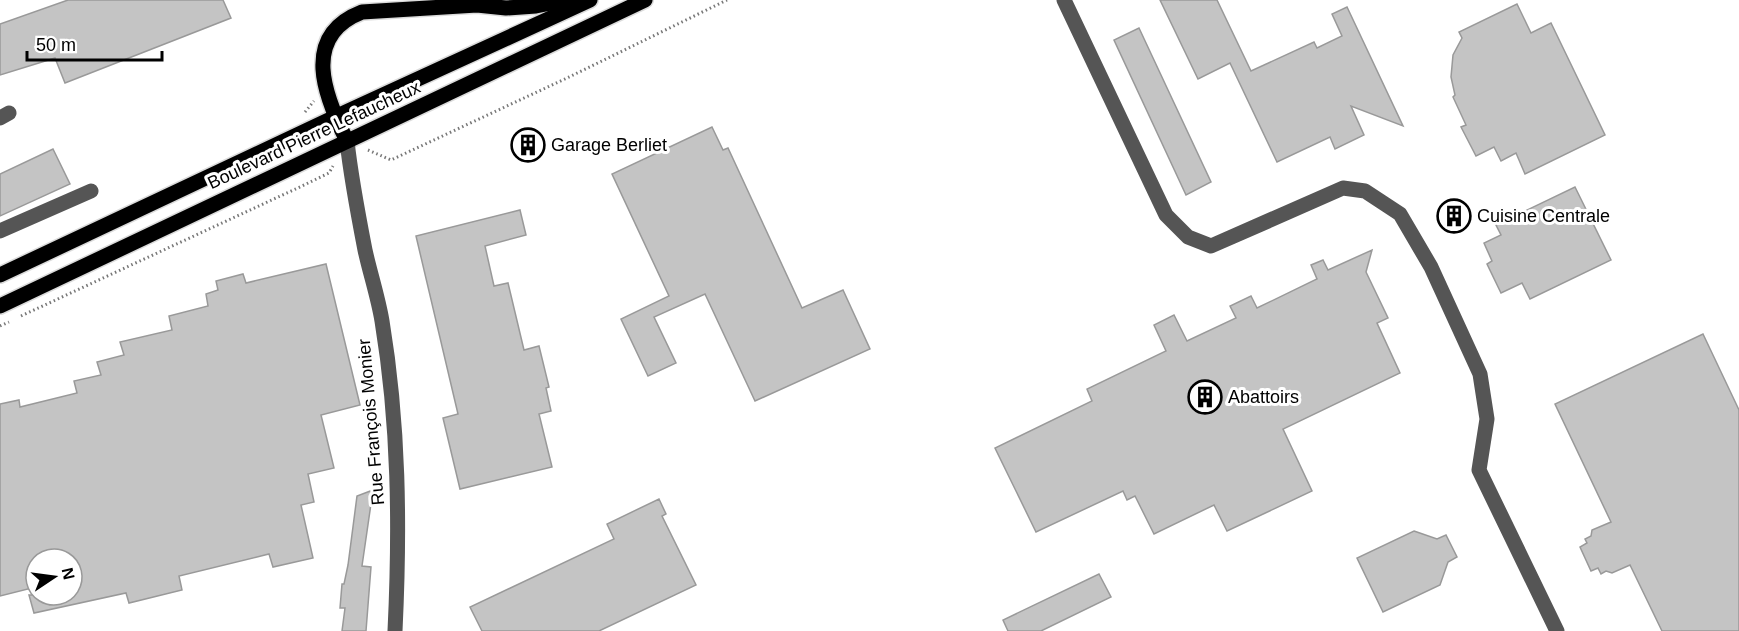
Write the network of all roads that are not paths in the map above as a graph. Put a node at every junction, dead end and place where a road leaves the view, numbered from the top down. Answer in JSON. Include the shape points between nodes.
{"nodes":[{"id":1,"x":566,"y":0,"type":"edge"},
{"id":2,"x":590,"y":0,"type":"edge"},
{"id":3,"x":645,"y":0,"type":"edge"},
{"id":4,"x":1064,"y":0,"type":"edge"},
{"id":5,"x":335,"y":117,"type":"junction"},
{"id":6,"x":347,"y":141,"type":"junction"},
{"id":7,"x":91,"y":190,"type":"dead end"},
{"id":8,"x":0,"y":231,"type":"edge"},
{"id":9,"x":0,"y":275,"type":"edge"},
{"id":10,"x":0,"y":306,"type":"edge"},
{"id":11,"x":395,"y":631,"type":"edge"},
{"id":12,"x":1557,"y":631,"type":"edge"}],
"edges":[{"from":1,"to":5,"type":"main road","via":[[506,8],[362,12],[348,17],[329,36],[322,59]]},
{"from":2,"to":5,"type":"main road","name":"Boulevard Pierre Lefaucheux"},
{"from":3,"to":6,"type":"main road","name":"Boulevard Pierre Lefaucheux"},
{"from":4,"to":12,"type":"street","via":[[1166,215],[1188,237],[1211,246],[1343,188],[1365,191],[1400,214],[1431,267],[1480,374],[1487,419],[1479,470]]},
{"from":5,"to":6,"type":"main road"},
{"from":5,"to":9,"type":"main road","name":"Boulevard Pierre Lefaucheux"},
{"from":6,"to":10,"type":"main road","name":"Boulevard Pierre Lefaucheux"},
{"from":6,"to":11,"type":"street","name":"Rue François Monier","via":[[393,398],[398,479]]},
{"from":7,"to":8,"type":"street"}]}
